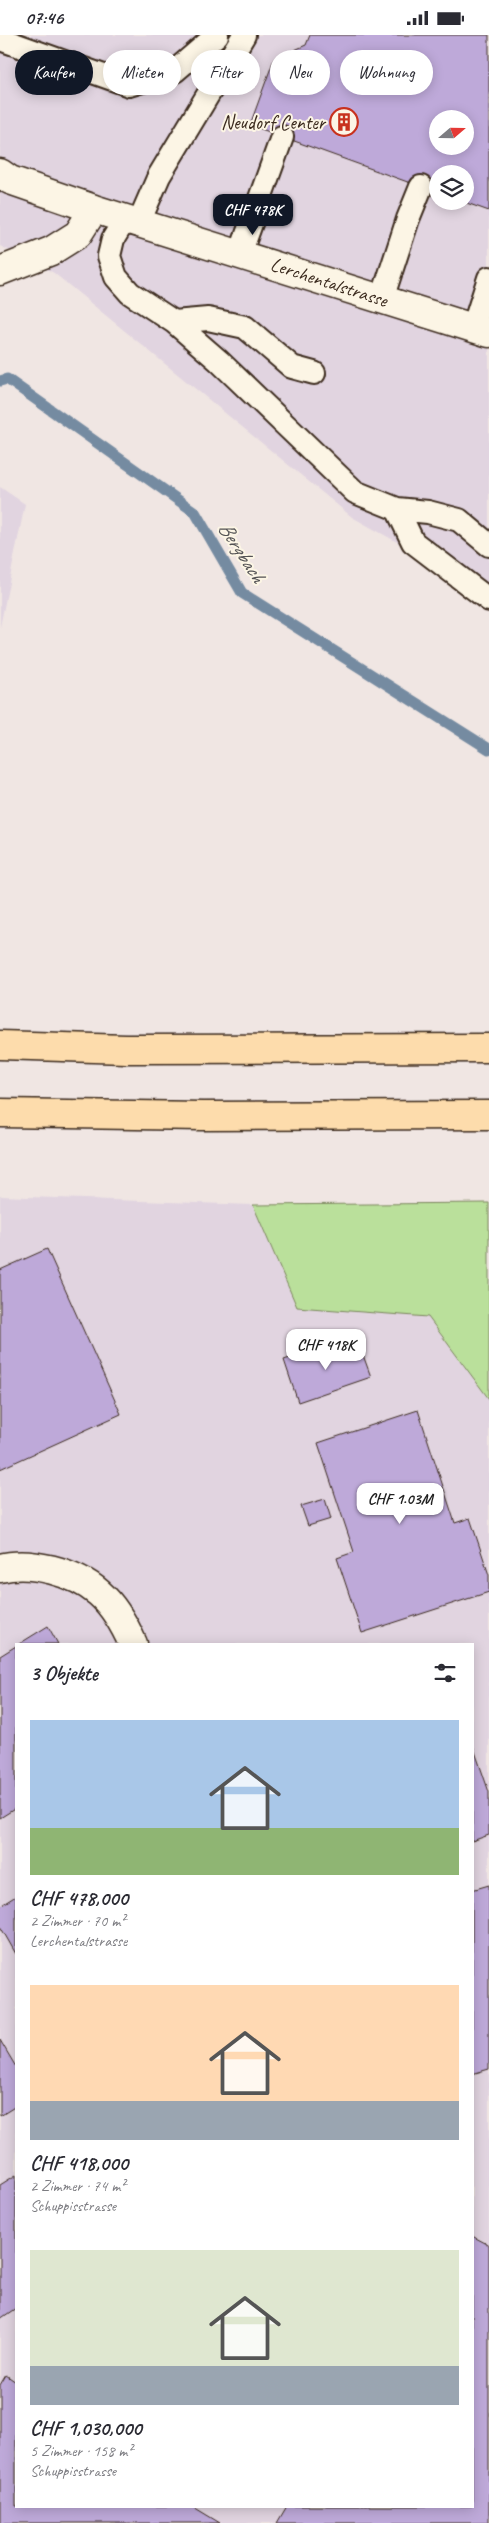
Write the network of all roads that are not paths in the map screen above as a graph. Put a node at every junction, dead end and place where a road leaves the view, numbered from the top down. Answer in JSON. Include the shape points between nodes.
{"nodes":[{"id":1,"x":218,"y":35,"type":"edge"},
{"id":2,"x":244,"y":35,"type":"edge"},
{"id":3,"x":0,"y":39,"type":"edge"},
{"id":4,"x":282,"y":137,"type":"dead end"},
{"id":5,"x":0,"y":173,"type":"edge"},
{"id":6,"x":421,"y":187,"type":"dead end"},
{"id":7,"x":94,"y":209,"type":"junction"},
{"id":8,"x":132,"y":220,"type":"junction"},
{"id":9,"x":240,"y":254,"type":"junction"},
{"id":10,"x":0,"y":271,"type":"edge"},
{"id":11,"x":489,"y":278,"type":"edge"},
{"id":12,"x":382,"y":299,"type":"junction"},
{"id":13,"x":174,"y":322,"type":"junction"},
{"id":14,"x":481,"y":330,"type":"edge"},
{"id":15,"x":314,"y":373,"type":"dead end"},
{"id":16,"x":397,"y":509,"type":"junction"},
{"id":17,"x":489,"y":545,"type":"edge"},
{"id":18,"x":489,"y":599,"type":"edge"},
{"id":19,"x":0,"y":1044,"type":"edge"},
{"id":20,"x":489,"y":1048,"type":"edge"},
{"id":21,"x":0,"y":1113,"type":"edge"},
{"id":22,"x":489,"y":1115,"type":"edge"},
{"id":23,"x":0,"y":1568,"type":"edge"},
{"id":24,"x":133,"y":1643,"type":"edge"}],
"edges":[{"from":1,"to":3,"type":"lane","via":[[175,71],[129,85]]},
{"from":2,"to":8,"type":"lane"},
{"from":4,"to":9,"type":"lane"},
{"from":5,"to":7,"type":"street","name":"Lerchentalstrasse","via":[[10,180]]},
{"from":6,"to":12,"type":"lane"},
{"from":7,"to":8,"type":"street","name":"Lerchentalstrasse"},
{"from":7,"to":10,"type":"street","via":[[78,234],[51,251]]},
{"from":8,"to":9,"type":"street","name":"Lerchentalstrasse"},
{"from":8,"to":13,"type":"lane","via":[[114,239],[110,256],[116,277],[130,293]]},
{"from":9,"to":12,"type":"street","name":"Lerchentalstrasse"},
{"from":11,"to":14,"type":"lane"},
{"from":12,"to":14,"type":"street","name":"Lerchentalstrasse"},
{"from":13,"to":15,"type":"lane","via":[[208,319],[245,327],[292,367]]},
{"from":13,"to":16,"type":"lane","via":[[355,492]]},
{"from":16,"to":17,"type":"lane","via":[[460,520]]},
{"from":16,"to":18,"type":"lane","via":[[414,542]]},
{"from":19,"to":20,"type":"highway","via":[[36,1048]]},
{"from":21,"to":22,"type":"highway"},
{"from":23,"to":24,"type":"street","via":[[21,1565],[72,1577],[99,1593],[123,1622]]}]}
